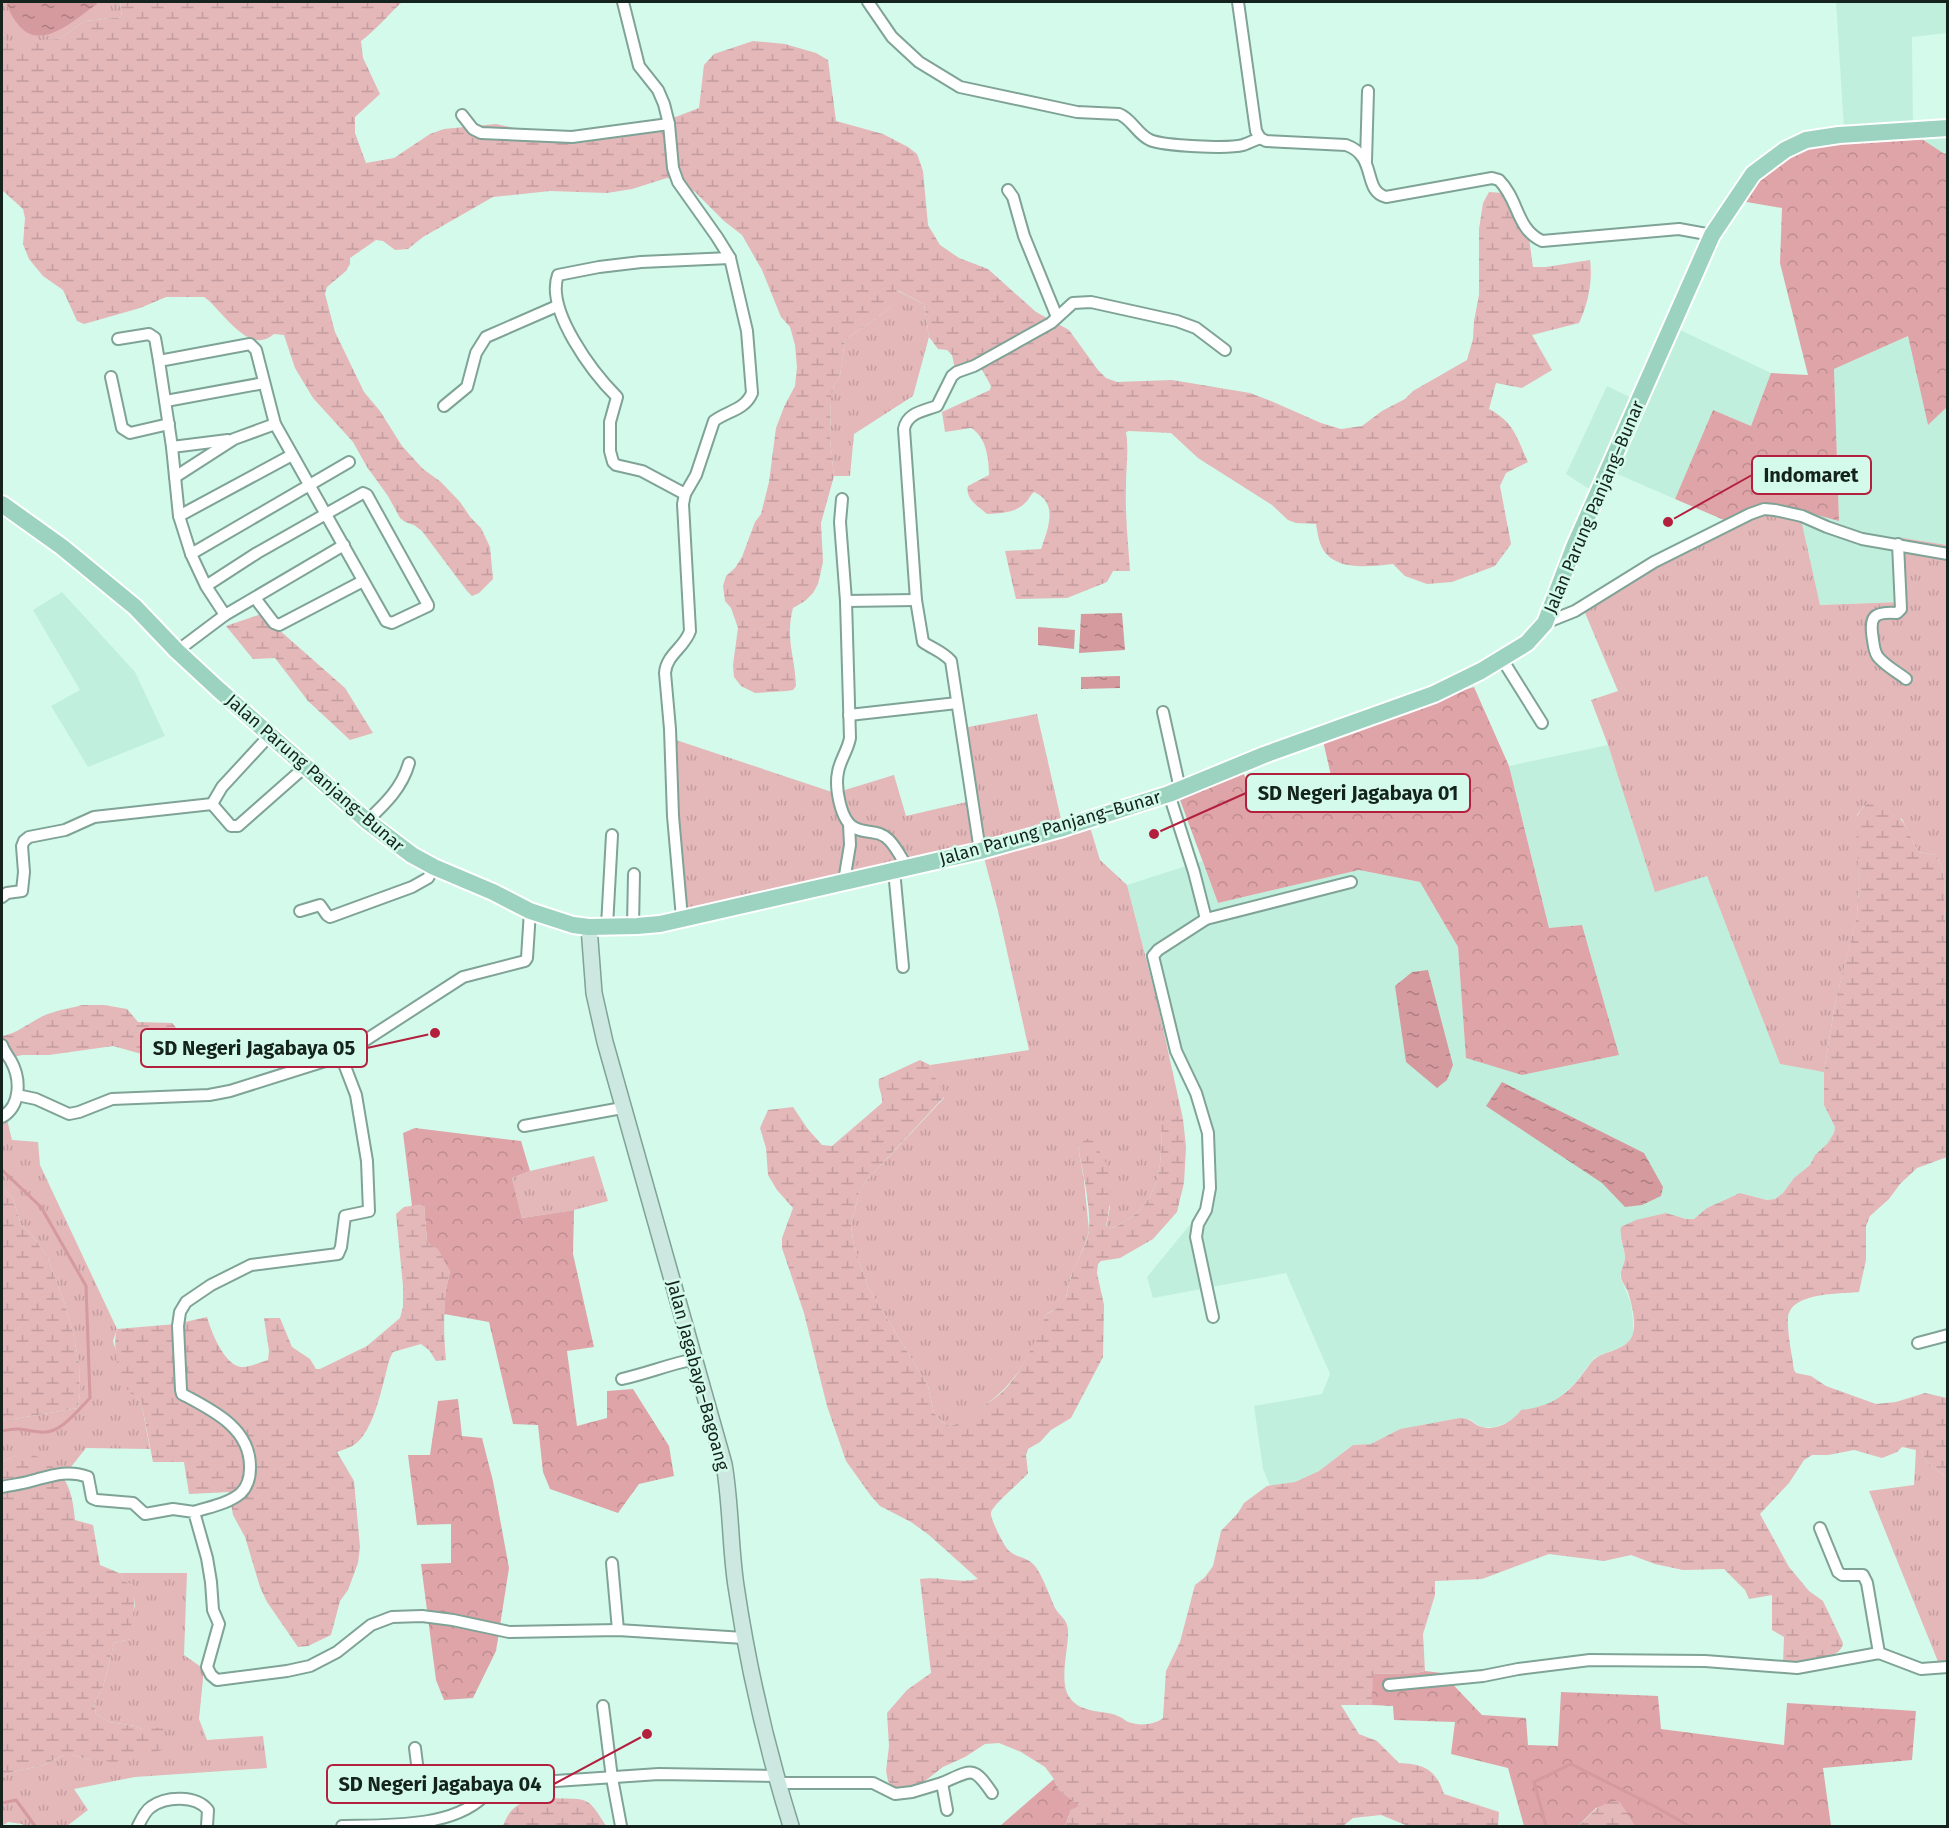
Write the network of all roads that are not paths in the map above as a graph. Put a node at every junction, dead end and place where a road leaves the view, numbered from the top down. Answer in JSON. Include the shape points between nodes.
{"nodes":[{"id":1,"x":623,"y":2,"type":"edge"},
{"id":2,"x":868,"y":2,"type":"edge"},
{"id":3,"x":1238,"y":2,"type":"edge"},
{"id":4,"x":1368,"y":90,"type":"dead end"},
{"id":5,"x":462,"y":115,"type":"dead end"},
{"id":6,"x":669,"y":124,"type":"junction"},
{"id":7,"x":1947,"y":129,"type":"edge"},
{"id":8,"x":1260,"y":138,"type":"junction"},
{"id":9,"x":1366,"y":161,"type":"junction"},
{"id":10,"x":1008,"y":190,"type":"dead end"},
{"id":11,"x":1712,"y":235,"type":"junction"},
{"id":12,"x":730,"y":258,"type":"junction"},
{"id":13,"x":557,"y":306,"type":"junction"},
{"id":14,"x":1057,"y":317,"type":"junction"},
{"id":15,"x":118,"y":339,"type":"dead end"},
{"id":16,"x":1225,"y":350,"type":"dead end"},
{"id":17,"x":159,"y":361,"type":"junction"},
{"id":18,"x":111,"y":377,"type":"dead end"},
{"id":19,"x":264,"y":383,"type":"junction"},
{"id":20,"x":166,"y":401,"type":"junction"},
{"id":21,"x":444,"y":406,"type":"dead end"},
{"id":22,"x":169,"y":424,"type":"junction"},
{"id":23,"x":275,"y":424,"type":"junction"},
{"id":24,"x":234,"y":439,"type":"junction"},
{"id":25,"x":172,"y":447,"type":"junction"},
{"id":26,"x":292,"y":455,"type":"junction"},
{"id":27,"x":349,"y":462,"type":"dead end"},
{"id":28,"x":175,"y":477,"type":"junction"},
{"id":29,"x":309,"y":485,"type":"junction"},
{"id":30,"x":685,"y":494,"type":"junction"},
{"id":31,"x":842,"y":499,"type":"dead end"},
{"id":32,"x":2,"y":504,"type":"edge"},
{"id":33,"x":325,"y":513,"type":"junction"},
{"id":34,"x":179,"y":516,"type":"junction"},
{"id":35,"x":1898,"y":544,"type":"junction"},
{"id":36,"x":344,"y":545,"type":"junction"},
{"id":37,"x":191,"y":554,"type":"junction"},
{"id":38,"x":1947,"y":554,"type":"edge"},
{"id":39,"x":363,"y":581,"type":"junction"},
{"id":40,"x":206,"y":586,"type":"junction"},
{"id":41,"x":255,"y":598,"type":"junction"},
{"id":42,"x":846,"y":600,"type":"junction"},
{"id":43,"x":916,"y":600,"type":"junction"},
{"id":44,"x":225,"y":615,"type":"junction"},
{"id":45,"x":1545,"y":623,"type":"junction"},
{"id":46,"x":177,"y":651,"type":"junction"},
{"id":47,"x":1502,"y":658,"type":"junction"},
{"id":48,"x":1906,"y":679,"type":"dead end"},
{"id":49,"x":957,"y":703,"type":"junction"},
{"id":50,"x":1163,"y":712,"type":"dead end"},
{"id":51,"x":849,"y":714,"type":"junction"},
{"id":52,"x":1542,"y":723,"type":"dead end"},
{"id":53,"x":270,"y":735,"type":"junction"},
{"id":54,"x":409,"y":763,"type":"dead end"},
{"id":55,"x":306,"y":766,"type":"junction"},
{"id":56,"x":1175,"y":792,"type":"junction"},
{"id":57,"x":212,"y":804,"type":"junction"},
{"id":58,"x":367,"y":821,"type":"junction"},
{"id":59,"x":849,"y":824,"type":"junction"},
{"id":60,"x":612,"y":835,"type":"dead end"},
{"id":61,"x":980,"y":851,"type":"junction"},
{"id":62,"x":434,"y":867,"type":"junction"},
{"id":63,"x":900,"y":868,"type":"junction"},
{"id":64,"x":634,"y":874,"type":"dead end"},
{"id":65,"x":844,"y":881,"type":"junction"},
{"id":66,"x":1351,"y":882,"type":"dead end"},
{"id":67,"x":2,"y":897,"type":"edge"},
{"id":68,"x":530,"y":910,"type":"junction"},
{"id":69,"x":300,"y":911,"type":"dead end"},
{"id":70,"x":682,"y":918,"type":"junction"},
{"id":71,"x":1206,"y":919,"type":"junction"},
{"id":72,"x":608,"y":926,"type":"junction"},
{"id":73,"x":633,"y":926,"type":"junction"},
{"id":74,"x":589,"y":927,"type":"junction"},
{"id":75,"x":903,"y":967,"type":"dead end"},
{"id":76,"x":2,"y":1045,"type":"edge"},
{"id":77,"x":340,"y":1056,"type":"junction"},
{"id":78,"x":17,"y":1095,"type":"junction"},
{"id":79,"x":622,"y":1108,"type":"junction"},
{"id":80,"x":2,"y":1117,"type":"edge"},
{"id":81,"x":524,"y":1126,"type":"dead end"},
{"id":82,"x":1213,"y":1317,"type":"dead end"},
{"id":83,"x":1947,"y":1335,"type":"edge"},
{"id":84,"x":1918,"y":1343,"type":"dead end"},
{"id":85,"x":695,"y":1359,"type":"junction"},
{"id":86,"x":622,"y":1379,"type":"dead end"},
{"id":87,"x":2,"y":1487,"type":"edge"},
{"id":88,"x":194,"y":1512,"type":"junction"},
{"id":89,"x":1820,"y":1528,"type":"dead end"},
{"id":90,"x":612,"y":1563,"type":"dead end"},
{"id":91,"x":618,"y":1630,"type":"junction"},
{"id":92,"x":744,"y":1638,"type":"junction"},
{"id":93,"x":1879,"y":1653,"type":"junction"},
{"id":94,"x":1947,"y":1667,"type":"edge"},
{"id":95,"x":1389,"y":1685,"type":"dead end"},
{"id":96,"x":603,"y":1706,"type":"dead end"},
{"id":97,"x":415,"y":1748,"type":"dead end"},
{"id":98,"x":612,"y":1778,"type":"junction"},
{"id":99,"x":777,"y":1780,"type":"junction"},
{"id":100,"x":942,"y":1783,"type":"junction"},
{"id":101,"x":992,"y":1792,"type":"dead end"},
{"id":102,"x":483,"y":1797,"type":"junction"},
{"id":103,"x":947,"y":1810,"type":"dead end"},
{"id":104,"x":138,"y":1827,"type":"edge"},
{"id":105,"x":207,"y":1827,"type":"edge"},
{"id":106,"x":342,"y":1827,"type":"edge"},
{"id":107,"x":621,"y":1827,"type":"edge"},
{"id":108,"x":791,"y":1827,"type":"edge"}],
"edges":[{"from":1,"to":6,"type":"street","via":[[639,66],[658,90]]},
{"from":2,"to":8,"type":"street","via":[[892,37],[919,62],[960,87],[1077,112],[1119,114],[1142,135],[1161,143],[1226,146]]},
{"from":3,"to":8,"type":"street"},
{"from":4,"to":9,"type":"street"},
{"from":5,"to":6,"type":"street","via":[[480,133],[541,137],[597,135]]},
{"from":6,"to":12,"type":"street","via":[[678,182]]},
{"from":7,"to":11,"type":"main road","name":"Jalan Parung Panjang–Bunar","via":[[1806,140],[1753,174]]},
{"from":8,"to":9,"type":"street","via":[[1346,145],[1360,152]]},
{"from":9,"to":11,"type":"street","via":[[1375,191],[1386,197],[1492,178],[1499,180],[1513,198],[1528,232],[1542,241],[1679,229]]},
{"from":10,"to":14,"type":"street"},
{"from":11,"to":45,"type":"main road","name":"Jalan Parung Panjang–Bunar","via":[[1574,547]]},
{"from":12,"to":13,"type":"street","via":[[641,262],[558,275],[554,283]]},
{"from":12,"to":30,"type":"street","via":[[747,331],[752,393],[748,402],[714,421],[696,475]]},
{"from":13,"to":21,"type":"street","via":[[486,336],[476,353],[467,387]]},
{"from":13,"to":30,"type":"street","via":[[583,354],[617,397],[610,422],[612,462],[642,471]]},
{"from":14,"to":16,"type":"street","via":[[1066,307],[1081,302],[1136,310],[1197,328]]},
{"from":14,"to":43,"type":"street","via":[[957,372],[937,406],[905,421]]},
{"from":15,"to":17,"type":"street","via":[[149,334],[155,338]]},
{"from":17,"to":19,"type":"street","via":[[250,345],[256,350]]},
{"from":17,"to":20,"type":"street"},
{"from":18,"to":22,"type":"street","via":[[122,428],[130,433]]},
{"from":19,"to":20,"type":"street"},
{"from":19,"to":23,"type":"street"},
{"from":20,"to":22,"type":"street"},
{"from":22,"to":25,"type":"street"},
{"from":23,"to":24,"type":"street"},
{"from":23,"to":26,"type":"street"},
{"from":24,"to":25,"type":"street"},
{"from":24,"to":28,"type":"street"},
{"from":25,"to":28,"type":"street"},
{"from":26,"to":29,"type":"street"},
{"from":26,"to":34,"type":"street"},
{"from":27,"to":29,"type":"street"},
{"from":28,"to":34,"type":"street"},
{"from":29,"to":33,"type":"street"},
{"from":29,"to":37,"type":"street"},
{"from":30,"to":70,"type":"street","via":[[690,631],[665,664],[664,672]]},
{"from":31,"to":42,"type":"street"},
{"from":32,"to":46,"type":"main road","name":"Jalan Parung Panjang–Bunar","via":[[126,600]]},
{"from":33,"to":36,"type":"street"},
{"from":33,"to":39,"type":"street","via":[[358,494],[367,495],[428,606],[389,623]]},
{"from":33,"to":40,"type":"street"},
{"from":34,"to":37,"type":"street"},
{"from":35,"to":38,"type":"street"},
{"from":35,"to":45,"type":"street","via":[[1862,539],[1802,516],[1764,509],[1654,562],[1575,611]]},
{"from":35,"to":48,"type":"street","via":[[1901,609],[1875,615],[1871,630],[1877,657]]},
{"from":36,"to":39,"type":"street"},
{"from":36,"to":41,"type":"street"},
{"from":37,"to":40,"type":"street"},
{"from":39,"to":41,"type":"street","via":[[279,625]]},
{"from":40,"to":44,"type":"street"},
{"from":41,"to":44,"type":"street"},
{"from":42,"to":43,"type":"street"},
{"from":42,"to":51,"type":"street"},
{"from":43,"to":49,"type":"street","via":[[923,642],[951,661]]},
{"from":44,"to":46,"type":"street"},
{"from":45,"to":47,"type":"main road","name":"Jalan Parung Panjang–Bunar","via":[[1527,643]]},
{"from":46,"to":53,"type":"main road","name":"Jalan Parung Panjang–Bunar"},
{"from":47,"to":52,"type":"street"},
{"from":47,"to":56,"type":"main road","name":"Jalan Parung Panjang–Bunar","via":[[1452,687],[1264,755]]},
{"from":49,"to":51,"type":"street"},
{"from":49,"to":61,"type":"street"},
{"from":50,"to":56,"type":"street"},
{"from":51,"to":59,"type":"street","via":[[850,738],[837,776],[840,807]]},
{"from":53,"to":55,"type":"main road","name":"Jalan Parung Panjang–Bunar"},
{"from":53,"to":57,"type":"street","via":[[222,787]]},
{"from":54,"to":58,"type":"street","via":[[397,790]]},
{"from":55,"to":57,"type":"street","via":[[238,826],[231,826]]},
{"from":55,"to":58,"type":"main road","name":"Jalan Parung Panjang–Bunar"},
{"from":56,"to":61,"type":"main road","name":"Jalan Parung Panjang–Bunar"},
{"from":56,"to":71,"type":"street"},
{"from":57,"to":67,"type":"street","via":[[94,817],[65,830],[29,837],[22,846],[21,891],[7,892]]},
{"from":58,"to":62,"type":"main road","name":"Jalan Parung Panjang–Bunar"},
{"from":59,"to":63,"type":"street","via":[[889,840]]},
{"from":59,"to":65,"type":"street"},
{"from":60,"to":72,"type":"street"},
{"from":61,"to":63,"type":"main road","name":"Jalan Parung Panjang–Bunar"},
{"from":62,"to":68,"type":"main road","name":"Jalan Parung Panjang–Bunar"},
{"from":62,"to":69,"type":"street","via":[[428,878],[412,887],[330,917],[320,905]]},
{"from":63,"to":65,"type":"main road","name":"Jalan Parung Panjang–Bunar"},
{"from":63,"to":75,"type":"street"},
{"from":64,"to":73,"type":"street"},
{"from":65,"to":70,"type":"main road","name":"Jalan Parung Panjang–Bunar"},
{"from":66,"to":71,"type":"street"},
{"from":68,"to":74,"type":"main road","name":"Jalan Parung Panjang–Bunar"},
{"from":68,"to":77,"type":"street","via":[[525,961],[463,977]]},
{"from":70,"to":73,"type":"main road","name":"Jalan Parung Panjang–Bunar"},
{"from":71,"to":82,"type":"street","via":[[1153,956],[1176,1051],[1196,1093],[1208,1133],[1210,1188],[1196,1237]]},
{"from":72,"to":73,"type":"main road","name":"Jalan Parung Panjang–Bunar"},
{"from":72,"to":74,"type":"main road","name":"Jalan Parung Panjang–Bunar"},
{"from":74,"to":79,"type":"street","name":"Jalan Jagabaya–Bagoang","via":[[594,993]]},
{"from":76,"to":78,"type":"street","via":[[12,1063]]},
{"from":77,"to":78,"type":"street","via":[[230,1091],[112,1099],[69,1114]]},
{"from":77,"to":88,"type":"street","via":[[356,1095],[367,1161],[369,1211],[345,1216],[338,1254],[251,1265],[211,1285],[186,1302],[180,1312],[182,1394],[218,1412],[228,1422],[245,1442],[250,1469],[242,1492],[231,1500]]},
{"from":78,"to":80,"type":"street"},
{"from":79,"to":81,"type":"street"},
{"from":79,"to":85,"type":"street","name":"Jalan Jagabaya–Bagoang"},
{"from":83,"to":84,"type":"street"},
{"from":85,"to":86,"type":"street"},
{"from":85,"to":92,"type":"street","name":"Jalan Jagabaya–Bagoang","via":[[727,1483],[735,1584]]},
{"from":87,"to":88,"type":"street","via":[[53,1473],[81,1474],[88,1477],[91,1495],[97,1500],[133,1503],[145,1514],[172,1509]]},
{"from":88,"to":91,"type":"street","via":[[219,1624],[207,1667],[218,1680],[310,1666],[337,1652],[371,1625],[392,1617],[422,1616],[509,1632]]},
{"from":89,"to":93,"type":"street","via":[[1838,1572],[1863,1575],[1867,1583]]},
{"from":90,"to":91,"type":"street"},
{"from":91,"to":92,"type":"street"},
{"from":92,"to":99,"type":"street","name":"Jalan Jagabaya–Bagoang"},
{"from":93,"to":94,"type":"street","via":[[1921,1669]]},
{"from":93,"to":95,"type":"street","via":[[1797,1668],[1705,1661],[1590,1660]]},
{"from":96,"to":98,"type":"street"},
{"from":97,"to":102,"type":"street","via":[[417,1773],[467,1781]]},
{"from":98,"to":99,"type":"street","via":[[659,1774]]},
{"from":98,"to":102,"type":"street","via":[[497,1787]]},
{"from":98,"to":107,"type":"street"},
{"from":99,"to":100,"type":"street","via":[[873,1783],[895,1794]]},
{"from":99,"to":108,"type":"street","name":"Jalan Jagabaya–Bagoang"},
{"from":100,"to":101,"type":"street","via":[[972,1772],[979,1774]]},
{"from":100,"to":103,"type":"street"},
{"from":102,"to":106,"type":"street","via":[[458,1814],[426,1824]]},
{"from":104,"to":105,"type":"street","via":[[151,1806],[186,1798],[208,1810]]}]}
